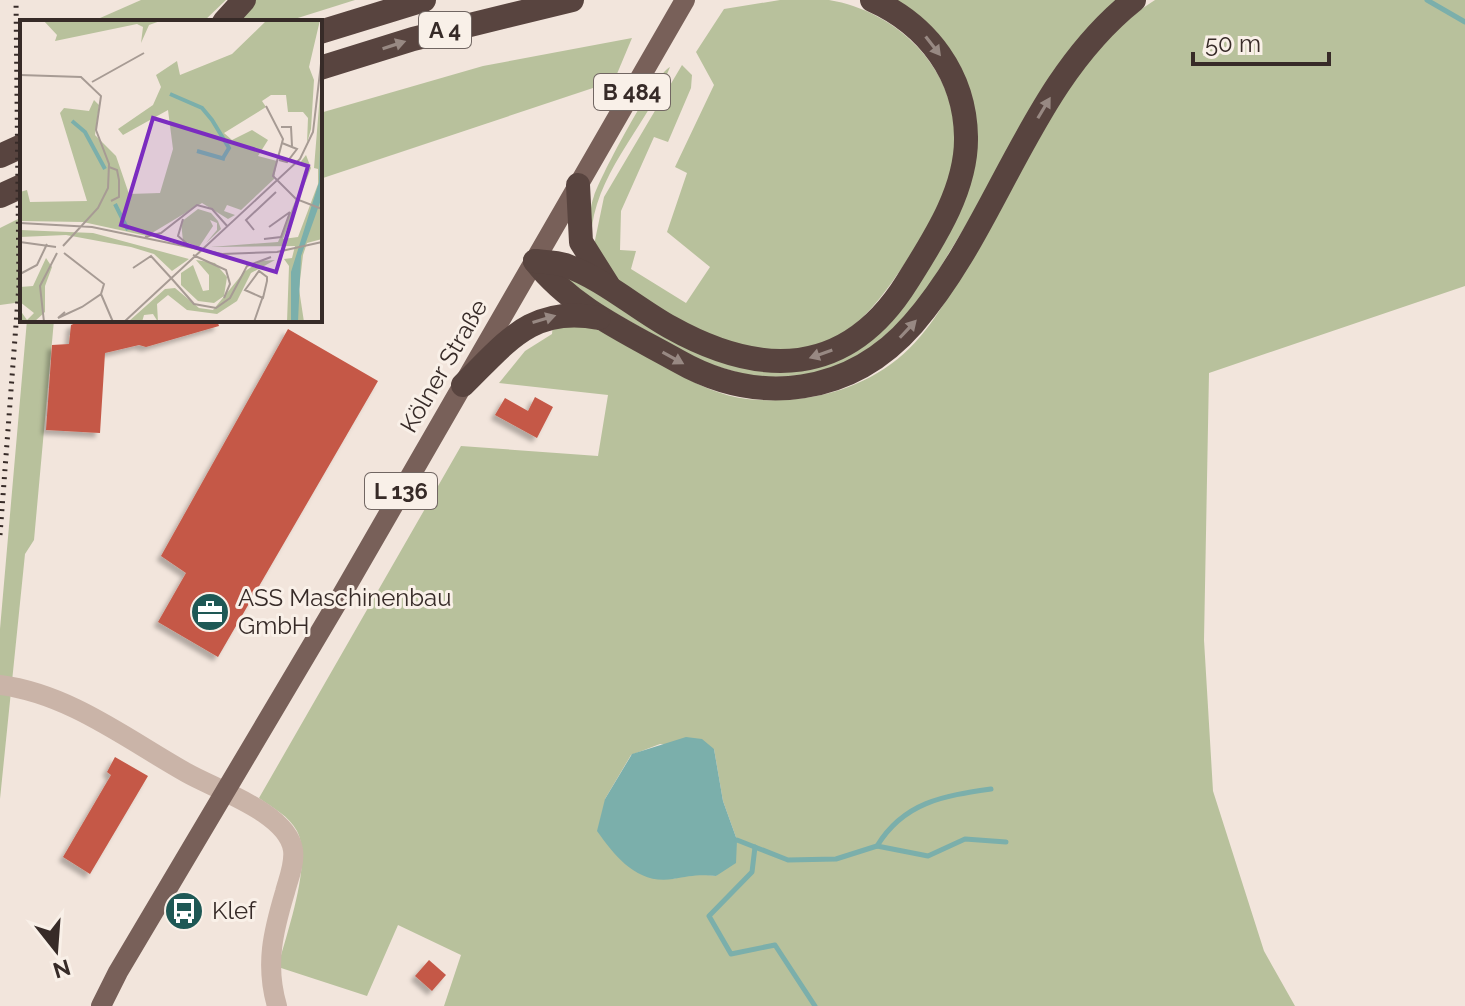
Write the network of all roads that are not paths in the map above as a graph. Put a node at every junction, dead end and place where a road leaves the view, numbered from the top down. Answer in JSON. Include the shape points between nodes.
{"nodes":[{"id":1,"x":244,"y":0,"type":"edge"},
{"id":2,"x":424,"y":0,"type":"edge"},
{"id":3,"x":572,"y":0,"type":"edge"},
{"id":4,"x":685,"y":0,"type":"edge"},
{"id":5,"x":872,"y":0,"type":"edge"},
{"id":6,"x":1134,"y":0,"type":"edge"},
{"id":7,"x":226,"y":20,"type":"edge"},
{"id":8,"x":322,"y":31,"type":"edge"},
{"id":9,"x":322,"y":67,"type":"edge"},
{"id":10,"x":20,"y":147,"type":"edge"},
{"id":11,"x":0,"y":156,"type":"edge"},
{"id":12,"x":578,"y":185,"type":"junction"},
{"id":13,"x":20,"y":187,"type":"edge"},
{"id":14,"x":0,"y":196,"type":"edge"},
{"id":15,"x":535,"y":261,"type":"junction"},
{"id":16,"x":615,"y":293,"type":"junction"},
{"id":17,"x":605,"y":319,"type":"junction"},
{"id":18,"x":463,"y":385,"type":"junction"},
{"id":19,"x":0,"y":685,"type":"edge"},
{"id":20,"x":224,"y":792,"type":"junction"},
{"id":21,"x":101,"y":1006,"type":"edge"},
{"id":22,"x":277,"y":1006,"type":"edge"}],
"edges":[{"from":1,"to":7,"type":"highway"},
{"from":2,"to":8,"type":"highway","number":"A 4"},
{"from":9,"to":3,"type":"highway","number":"A 4","one_way":true},
{"from":4,"to":12,"type":"main road","name":"Kölner Straße","number":"B 484"},
{"from":5,"to":16,"type":"highway","one_way":true,"via":[[907,19],[940,54],[966,120],[964,163],[950,205],[887,308],[849,342],[828,352],[784,362],[756,361],[701,342]]},
{"from":17,"to":6,"type":"highway","one_way":true,"via":[[693,369],[740,387],[807,387],[866,365],[895,343],[926,308],[1066,72],[1099,31]]},
{"from":10,"to":11,"type":"highway"},
{"from":12,"to":15,"type":"main road","name":"Kölner Straße","number":"B 484"},
{"from":12,"to":16,"type":"highway","via":[[581,242]]},
{"from":13,"to":14,"type":"highway"},
{"from":15,"to":16,"type":"highway","via":[[566,265]]},
{"from":15,"to":17,"type":"highway","via":[[554,286]]},
{"from":15,"to":18,"type":"main road","name":"Kölner Straße","number":"L 136"},
{"from":18,"to":17,"type":"highway","one_way":true,"via":[[533,322],[559,314]]},
{"from":18,"to":20,"type":"main road","name":"Kölner Straße","number":"L 136"},
{"from":19,"to":20,"type":"street","via":[[95,717]]},
{"from":20,"to":21,"type":"main road","name":"Kölner Straße","number":"L 136"},
{"from":20,"to":22,"type":"street","via":[[275,822],[294,851],[270,954],[269,979]]}]}
